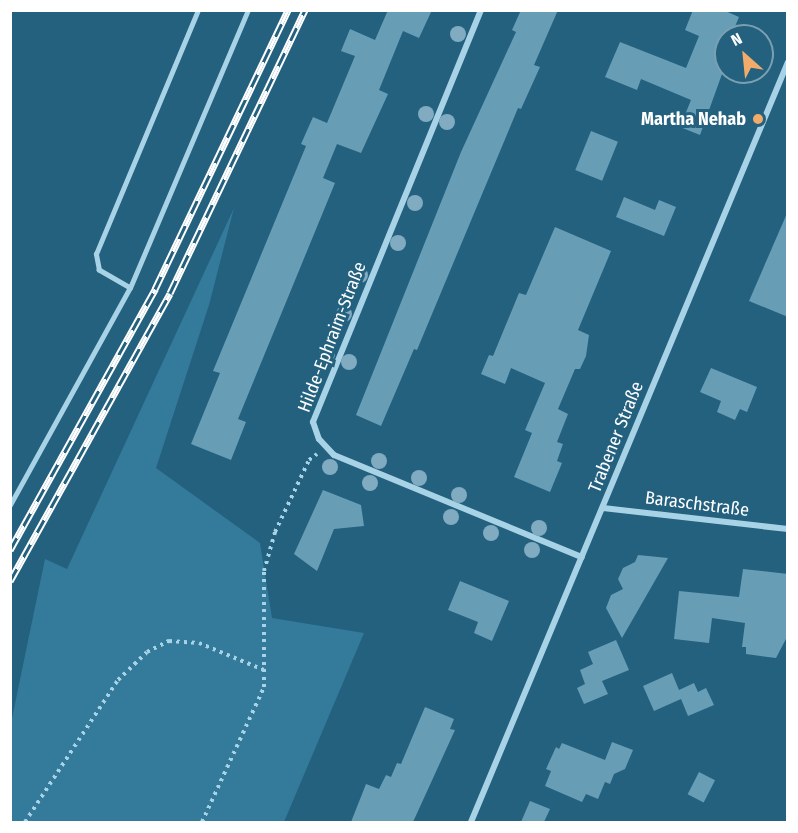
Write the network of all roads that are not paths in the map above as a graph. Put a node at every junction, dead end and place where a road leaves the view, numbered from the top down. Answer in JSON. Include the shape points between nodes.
{"nodes":[{"id":1,"x":198,"y":10,"type":"edge"},
{"id":2,"x":248,"y":10,"type":"edge"},
{"id":3,"x":481,"y":10,"type":"edge"},
{"id":4,"x":788,"y":62,"type":"edge"},
{"id":5,"x":130,"y":288,"type":"junction"},
{"id":6,"x":10,"y":505,"type":"edge"},
{"id":7,"x":603,"y":508,"type":"junction"},
{"id":8,"x":788,"y":529,"type":"edge"},
{"id":9,"x":582,"y":557,"type":"junction"},
{"id":10,"x":471,"y":822,"type":"edge"}],
"edges":[{"from":1,"to":5,"type":"lane","via":[[96,254],[99,270]]},
{"from":2,"to":5,"type":"lane"},
{"from":3,"to":9,"type":"street","name":"Hilde-Ephraim-Straße","via":[[313,422],[319,439],[334,455]]},
{"from":4,"to":7,"type":"street","name":"Trabener Straße"},
{"from":5,"to":6,"type":"lane"},
{"from":7,"to":8,"type":"street","name":"Baraschstraße"},
{"from":7,"to":9,"type":"street","name":"Trabener Straße"},
{"from":9,"to":10,"type":"street","name":"Trabener Straße"}]}
